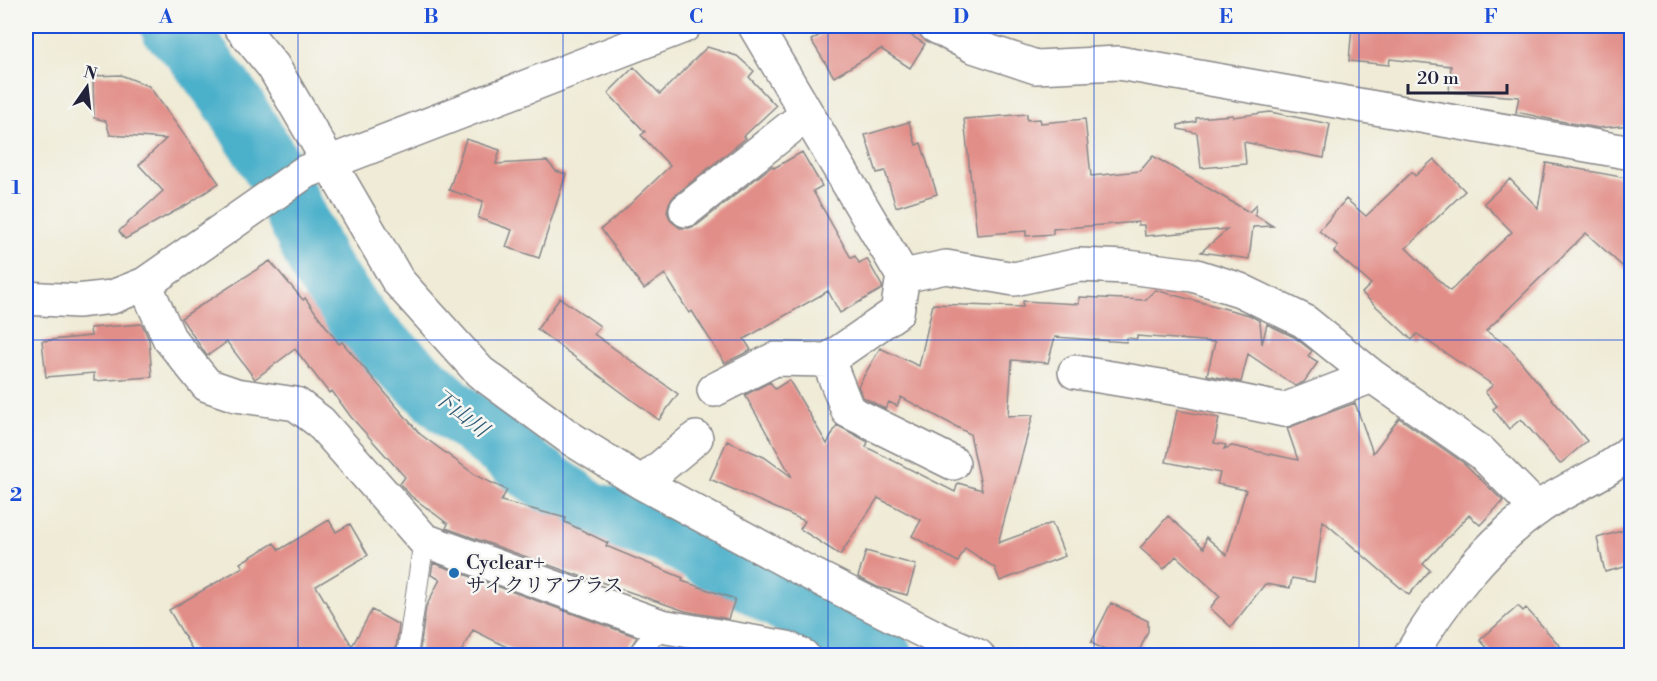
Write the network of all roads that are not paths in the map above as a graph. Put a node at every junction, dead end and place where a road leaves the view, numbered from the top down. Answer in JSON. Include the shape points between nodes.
{"nodes":[{"id":1,"x":240,"y":26,"type":"edge"},
{"id":2,"x":684,"y":26,"type":"edge"},
{"id":3,"x":755,"y":26,"type":"edge"},
{"id":4,"x":935,"y":26,"type":"edge"},
{"id":5,"x":806,"y":115,"type":"junction"},
{"id":6,"x":1632,"y":153,"type":"edge"},
{"id":7,"x":316,"y":167,"type":"junction"},
{"id":8,"x":686,"y":210,"type":"dead end"},
{"id":9,"x":903,"y":276,"type":"junction"},
{"id":10,"x":145,"y":284,"type":"junction"},
{"id":11,"x":26,"y":298,"type":"edge"},
{"id":12,"x":828,"y":360,"type":"junction"},
{"id":13,"x":1075,"y":372,"type":"dead end"},
{"id":14,"x":1372,"y":376,"type":"junction"},
{"id":15,"x":714,"y":390,"type":"dead end"},
{"id":16,"x":696,"y":438,"type":"dead end"},
{"id":17,"x":1632,"y":450,"type":"edge"},
{"id":18,"x":953,"y":464,"type":"dead end"},
{"id":19,"x":642,"y":483,"type":"junction"},
{"id":20,"x":1537,"y":509,"type":"junction"},
{"id":21,"x":424,"y":540,"type":"junction"},
{"id":22,"x":661,"y":626,"type":"junction"},
{"id":23,"x":407,"y":656,"type":"edge"},
{"id":24,"x":637,"y":656,"type":"edge"},
{"id":25,"x":803,"y":656,"type":"edge"},
{"id":26,"x":978,"y":656,"type":"edge"},
{"id":27,"x":1410,"y":656,"type":"edge"}],
"edges":[{"from":1,"to":7,"type":"street","via":[[273,66]]},
{"from":2,"to":7,"type":"street"},
{"from":3,"to":5,"type":"street"},
{"from":4,"to":6,"type":"street","via":[[973,46],[1036,67],[1119,63]]},
{"from":5,"to":8,"type":"street"},
{"from":5,"to":9,"type":"street"},
{"from":7,"to":10,"type":"street"},
{"from":7,"to":19,"type":"street","via":[[398,281],[480,372],[570,438]]},
{"from":9,"to":12,"type":"street","via":[[897,312]]},
{"from":9,"to":14,"type":"street","via":[[946,267],[1014,279],[1079,265],[1193,275],[1240,290],[1304,321]]},
{"from":10,"to":11,"type":"street","via":[[112,297],[77,302]]},
{"from":10,"to":21,"type":"street","via":[[169,338],[207,385],[236,395],[296,404],[320,422]]},
{"from":12,"to":15,"type":"street","via":[[775,359]]},
{"from":12,"to":18,"type":"street","via":[[848,411]]},
{"from":13,"to":14,"type":"street","via":[[1284,410]]},
{"from":14,"to":20,"type":"street","via":[[1482,453]]},
{"from":16,"to":19,"type":"street"},
{"from":17,"to":20,"type":"street"},
{"from":19,"to":26,"type":"street","via":[[808,573]]},
{"from":20,"to":27,"type":"street","via":[[1498,542],[1466,577],[1429,623]]},
{"from":21,"to":22,"type":"street"},
{"from":21,"to":23,"type":"lane"},
{"from":22,"to":24,"type":"lane"},
{"from":22,"to":25,"type":"street","via":[[787,648]]}]}
